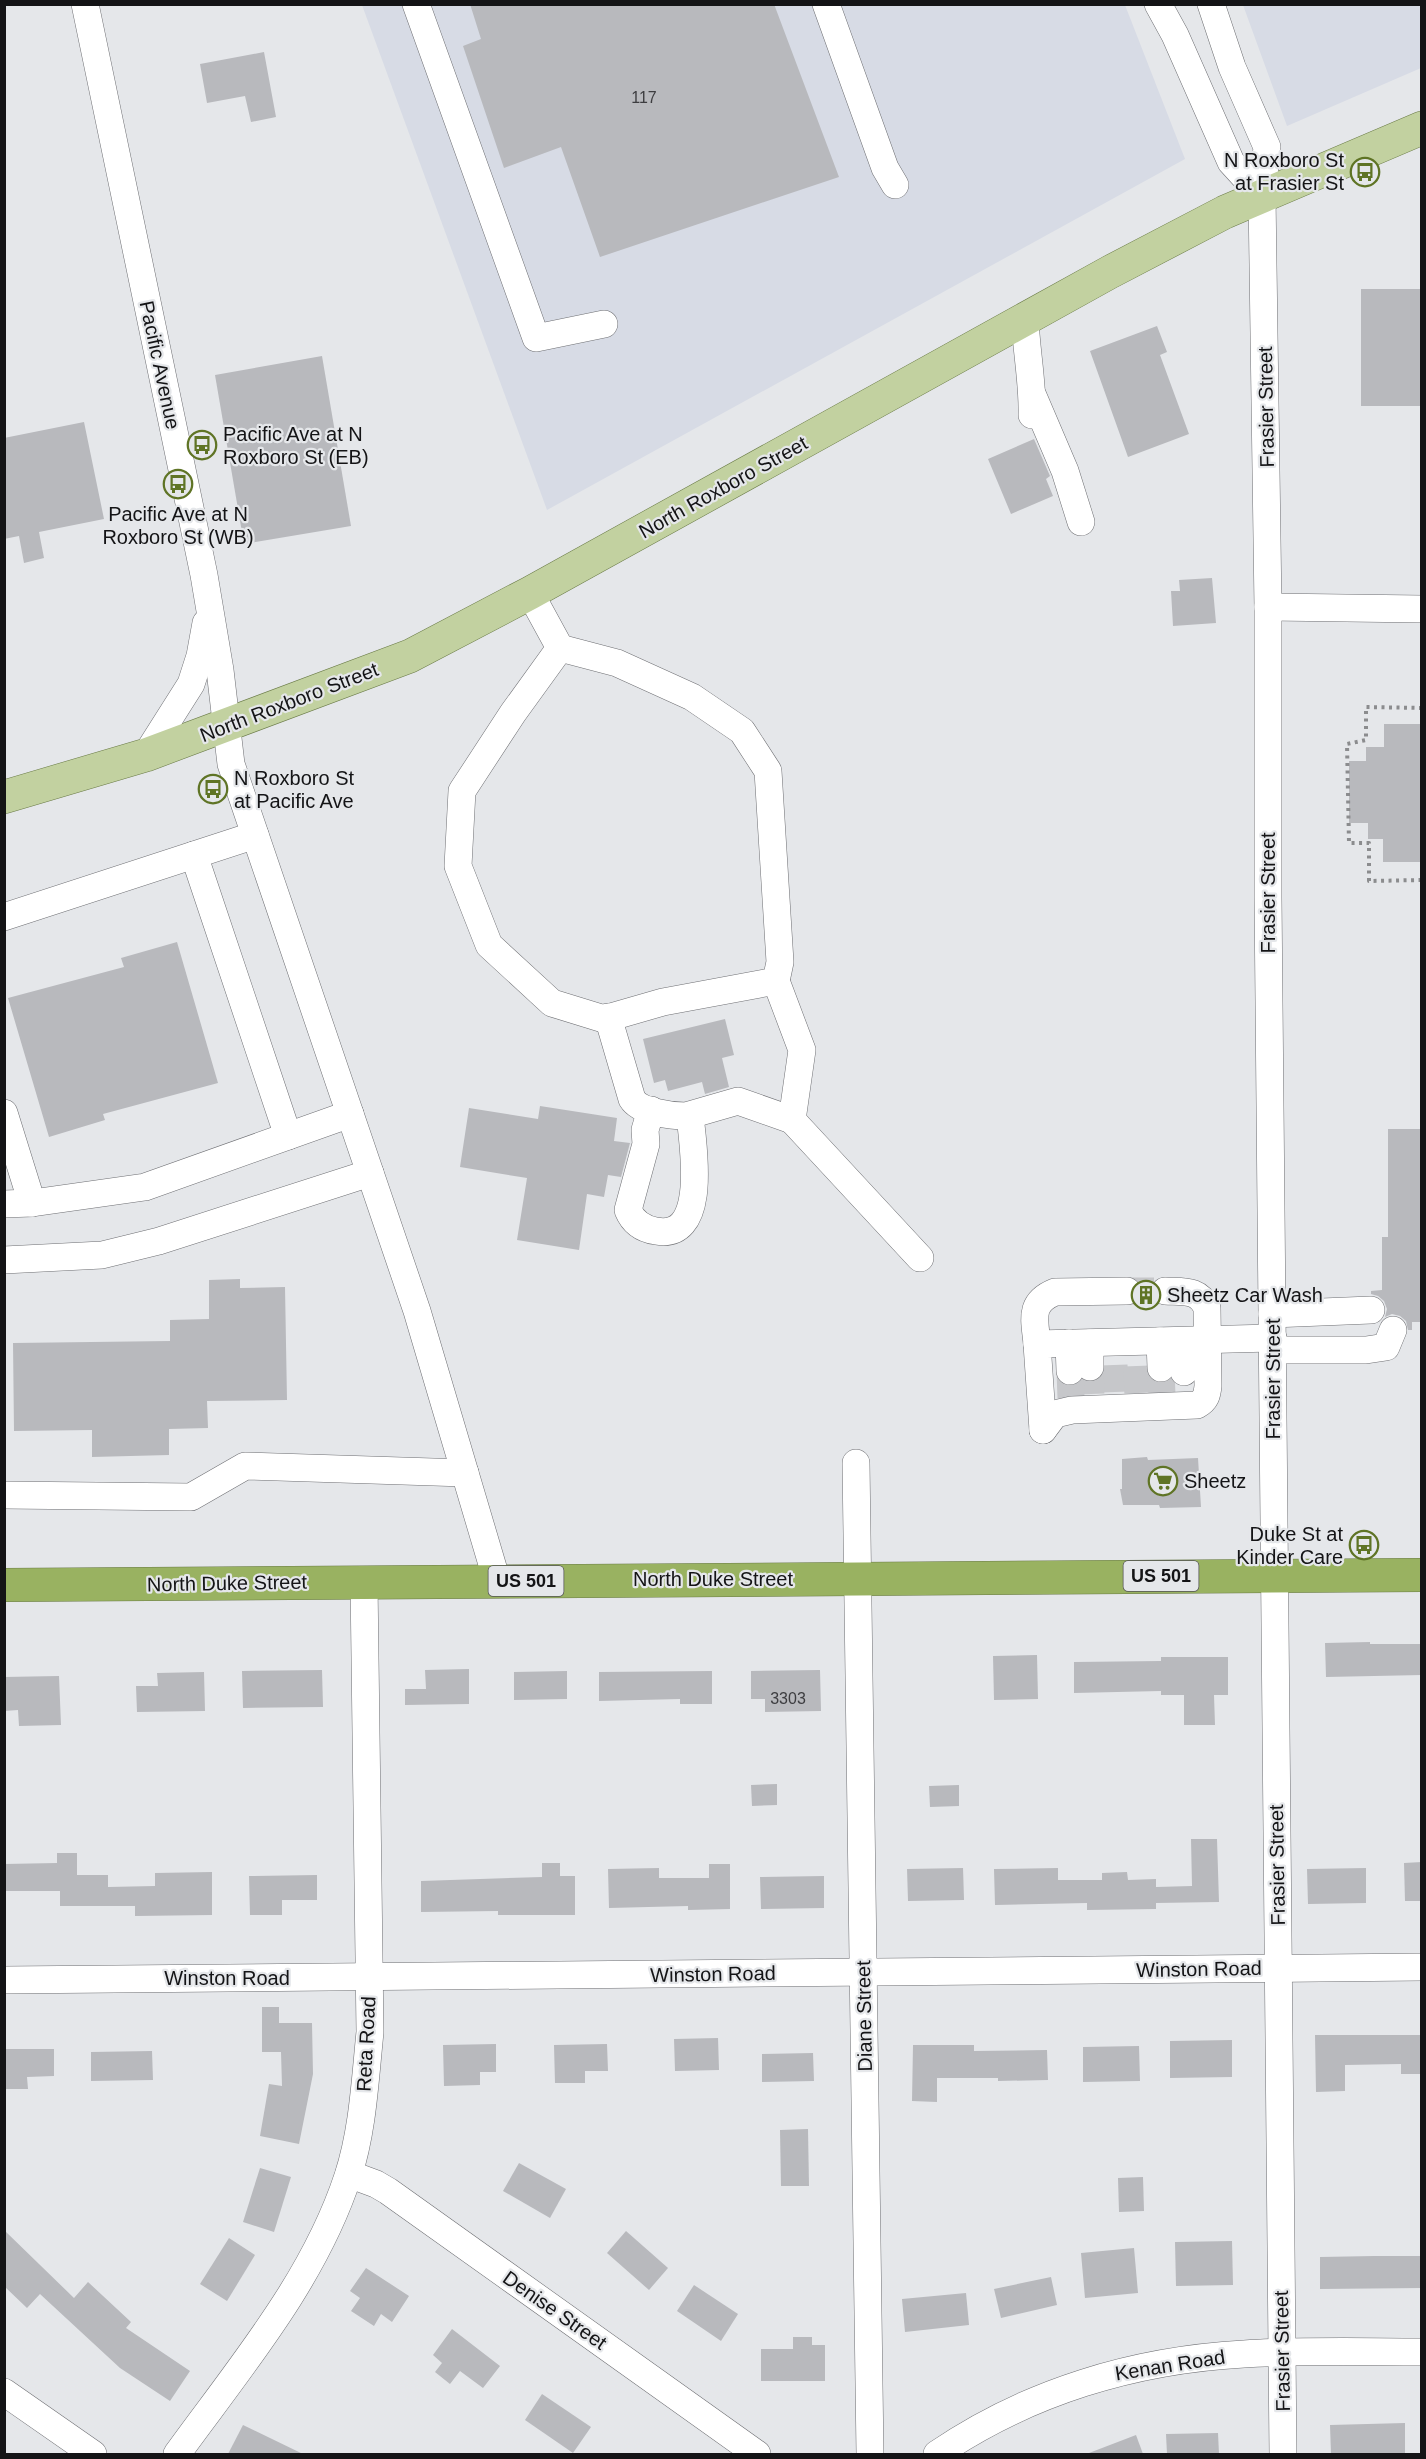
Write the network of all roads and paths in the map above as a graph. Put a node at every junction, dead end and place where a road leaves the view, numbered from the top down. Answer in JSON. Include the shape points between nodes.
{"nodes":[{"id":1,"x":85,"y":4,"type":"edge"},
{"id":2,"x":416,"y":4,"type":"edge"},
{"id":3,"x":826,"y":4,"type":"edge"},
{"id":4,"x":1158,"y":4,"type":"edge"},
{"id":5,"x":1211,"y":4,"type":"edge"},
{"id":6,"x":1422,"y":128,"type":"edge"},
{"id":7,"x":895,"y":185,"type":"dead end"},
{"id":8,"x":1262,"y":196,"type":"junction"},
{"id":9,"x":1025,"y":318,"type":"junction"},
{"id":10,"x":604,"y":324,"type":"dead end"},
{"id":11,"x":1033,"y":396,"type":"junction"},
{"id":12,"x":1031,"y":435,"type":"dead end"},
{"id":13,"x":1081,"y":522,"type":"dead end"},
{"id":14,"x":530,"y":593,"type":"junction"},
{"id":15,"x":209,"y":607,"type":"junction"},
{"id":16,"x":1268,"y":607,"type":"junction"},
{"id":17,"x":1422,"y":609,"type":"edge"},
{"id":18,"x":560,"y":648,"type":"junction"},
{"id":19,"x":1422,"y":708,"type":"edge"},
{"id":20,"x":228,"y":726,"type":"junction"},
{"id":21,"x":146,"y":755,"type":"junction"},
{"id":22,"x":4,"y":797,"type":"edge"},
{"id":23,"x":255,"y":835,"type":"junction"},
{"id":24,"x":194,"y":855,"type":"junction"},
{"id":25,"x":1422,"y":880,"type":"edge"},
{"id":26,"x":4,"y":917,"type":"edge"},
{"id":27,"x":776,"y":981,"type":"junction"},
{"id":28,"x":608,"y":1017,"type":"junction"},
{"id":29,"x":651,"y":1110,"type":"junction"},
{"id":30,"x":4,"y":1113,"type":"edge"},
{"id":31,"x":350,"y":1114,"type":"junction"},
{"id":32,"x":690,"y":1116,"type":"junction"},
{"id":33,"x":792,"y":1120,"type":"junction"},
{"id":34,"x":288,"y":1136,"type":"junction"},
{"id":35,"x":370,"y":1173,"type":"junction"},
{"id":36,"x":32,"y":1203,"type":"junction"},
{"id":37,"x":4,"y":1204,"type":"edge"},
{"id":38,"x":920,"y":1258,"type":"dead end"},
{"id":39,"x":4,"y":1260,"type":"edge"},
{"id":40,"x":1127,"y":1291,"type":"tunnel mouth"},
{"id":41,"x":1166,"y":1291,"type":"tunnel mouth"},
{"id":42,"x":1371,"y":1310,"type":"dead end"},
{"id":43,"x":1393,"y":1330,"type":"dead end"},
{"id":44,"x":1273,"y":1334,"type":"junction"},
{"id":45,"x":1037,"y":1344,"type":"junction"},
{"id":46,"x":1130,"y":1377,"type":"junction"},
{"id":47,"x":856,"y":1463,"type":"dead end"},
{"id":48,"x":465,"y":1473,"type":"junction"},
{"id":49,"x":4,"y":1495,"type":"edge"},
{"id":50,"x":1275,"y":1575,"type":"junction"},
{"id":51,"x":1422,"y":1575,"type":"edge"},
{"id":52,"x":858,"y":1578,"type":"junction"},
{"id":53,"x":497,"y":1581,"type":"junction"},
{"id":54,"x":364,"y":1582,"type":"junction"},
{"id":55,"x":4,"y":1585,"type":"edge"},
{"id":56,"x":1422,"y":1967,"type":"edge"},
{"id":57,"x":1278,"y":1968,"type":"junction"},
{"id":58,"x":864,"y":1972,"type":"junction"},
{"id":59,"x":369,"y":1977,"type":"junction"},
{"id":60,"x":4,"y":1980,"type":"edge"},
{"id":61,"x":349,"y":2174,"type":"junction"},
{"id":62,"x":1422,"y":2352,"type":"edge"},
{"id":63,"x":1282,"y":2353,"type":"junction"},
{"id":64,"x":4,"y":2392,"type":"edge"},
{"id":65,"x":93,"y":2454,"type":"edge"},
{"id":66,"x":177,"y":2454,"type":"edge"},
{"id":67,"x":758,"y":2454,"type":"edge"},
{"id":68,"x":870,"y":2454,"type":"edge"},
{"id":69,"x":937,"y":2454,"type":"edge"},
{"id":70,"x":1283,"y":2454,"type":"edge"}],
"edges":[{"from":1,"to":15,"type":"street","name":"Pacific Avenue"},
{"from":2,"to":10,"type":"street","via":[[536,338]]},
{"from":3,"to":7,"type":"street","via":[[885,168]]},
{"from":4,"to":8,"type":"street","via":[[1231,162]]},
{"from":5,"to":8,"type":"street","name":"Frasier Street","via":[[1232,67],[1268,147]]},
{"from":6,"to":8,"type":"main road","name":"North Roxboro Street"},
{"from":8,"to":9,"type":"main road","name":"North Roxboro Street"},
{"from":8,"to":16,"type":"street","name":"Frasier Street"},
{"from":9,"to":11,"type":"street"},
{"from":9,"to":14,"type":"main road","name":"North Roxboro Street"},
{"from":11,"to":12,"type":"street"},
{"from":11,"to":13,"type":"street","via":[[1065,471]]},
{"from":14,"to":18,"type":"street"},
{"from":14,"to":20,"type":"main road","name":"North Roxboro Street","via":[[410,656]]},
{"from":15,"to":20,"type":"street","name":"Pacific Avenue"},
{"from":15,"to":21,"type":"street","via":[[191,684]]},
{"from":16,"to":17,"type":"street"},
{"from":16,"to":44,"type":"street","name":"Frasier Street"},
{"from":18,"to":27,"type":"street","via":[[617,663],[692,697],[742,731],[768,771],[780,962]]},
{"from":18,"to":28,"type":"street","via":[[462,791],[458,866],[489,945],[552,1003]]},
{"from":19,"to":25,"type":"path","via":[[1366,707],[1366,740],[1347,744],[1349,843],[1369,843],[1369,881]]},
{"from":20,"to":21,"type":"main road","name":"North Roxboro Street"},
{"from":20,"to":23,"type":"street","name":"Pacific Avenue","via":[[231,764]]},
{"from":21,"to":22,"type":"main road","name":"North Roxboro Street"},
{"from":23,"to":24,"type":"street"},
{"from":23,"to":31,"type":"street","name":"Pacific Avenue"},
{"from":24,"to":26,"type":"street"},
{"from":24,"to":34,"type":"street"},
{"from":27,"to":28,"type":"street","via":[[663,1002]]},
{"from":27,"to":33,"type":"street","via":[[802,1050]]},
{"from":28,"to":29,"type":"street","via":[[632,1099],[639,1107]]},
{"from":29,"to":32,"type":"street"},
{"from":29,"to":32,"type":"street","via":[[628,1210],[632,1219],[656,1231],[666,1232],[682,1225],[690,1211],[694,1159]]},
{"from":30,"to":36,"type":"street"},
{"from":31,"to":34,"type":"street"},
{"from":31,"to":35,"type":"street","name":"Pacific Avenue"},
{"from":32,"to":33,"type":"street","via":[[738,1101]]},
{"from":33,"to":38,"type":"street"},
{"from":34,"to":36,"type":"street","via":[[146,1187]]},
{"from":35,"to":39,"type":"street","via":[[159,1241],[102,1255]]},
{"from":35,"to":48,"type":"street","name":"Pacific Avenue","via":[[417,1311]]},
{"from":36,"to":37,"type":"street"},
{"from":40,"to":45,"type":"street","via":[[1055,1292],[1046,1296],[1035,1312]]},
{"from":41,"to":46,"type":"street","via":[[1194,1292],[1207,1308]]},
{"from":42,"to":44,"type":"street"},
{"from":43,"to":44,"type":"street","via":[[1386,1347],[1366,1350]]},
{"from":44,"to":46,"type":"street"},
{"from":44,"to":50,"type":"street","name":"Frasier Street"},
{"from":45,"to":46,"type":"street"},
{"from":45,"to":46,"type":"street","via":[[1043,1430],[1055,1414]]},
{"from":47,"to":52,"type":"street","name":"Diane Street"},
{"from":48,"to":49,"type":"street","via":[[245,1466],[191,1497]]},
{"from":48,"to":53,"type":"street","name":"Pacific Avenue"},
{"from":50,"to":51,"type":"highway","name":"North Duke Street","number":"US 501"},
{"from":50,"to":52,"type":"highway","name":"North Duke Street","number":"US 501"},
{"from":50,"to":57,"type":"street","name":"Frasier Street"},
{"from":52,"to":53,"type":"highway","name":"North Duke Street","number":"US 501"},
{"from":52,"to":58,"type":"street","name":"Diane Street"},
{"from":53,"to":54,"type":"highway","name":"North Duke Street","number":"US 501"},
{"from":54,"to":55,"type":"highway","name":"North Duke Street","number":"US 501"},
{"from":54,"to":59,"type":"street","name":"Reta Road"},
{"from":56,"to":57,"type":"street","name":"Winston Road"},
{"from":57,"to":58,"type":"street","name":"Winston Road"},
{"from":57,"to":63,"type":"street","name":"Frasier Street"},
{"from":58,"to":59,"type":"street","name":"Winston Road"},
{"from":58,"to":68,"type":"street","name":"Diane Street"},
{"from":59,"to":60,"type":"street","name":"Winston Road"},
{"from":59,"to":61,"type":"street","name":"Reta Road","via":[[370,2032],[363,2102]]},
{"from":61,"to":66,"type":"street","name":"Reta Road","via":[[291,2295]]},
{"from":61,"to":67,"type":"street","name":"Denise Street","via":[[388,2191]]},
{"from":62,"to":63,"type":"street","name":"Kenan Road"},
{"from":63,"to":69,"type":"street","name":"Kenan Road","via":[[1157,2364],[1116,2373],[1054,2392],[1001,2416]]},
{"from":63,"to":70,"type":"street","name":"Frasier Street"},
{"from":64,"to":65,"type":"street"}]}
